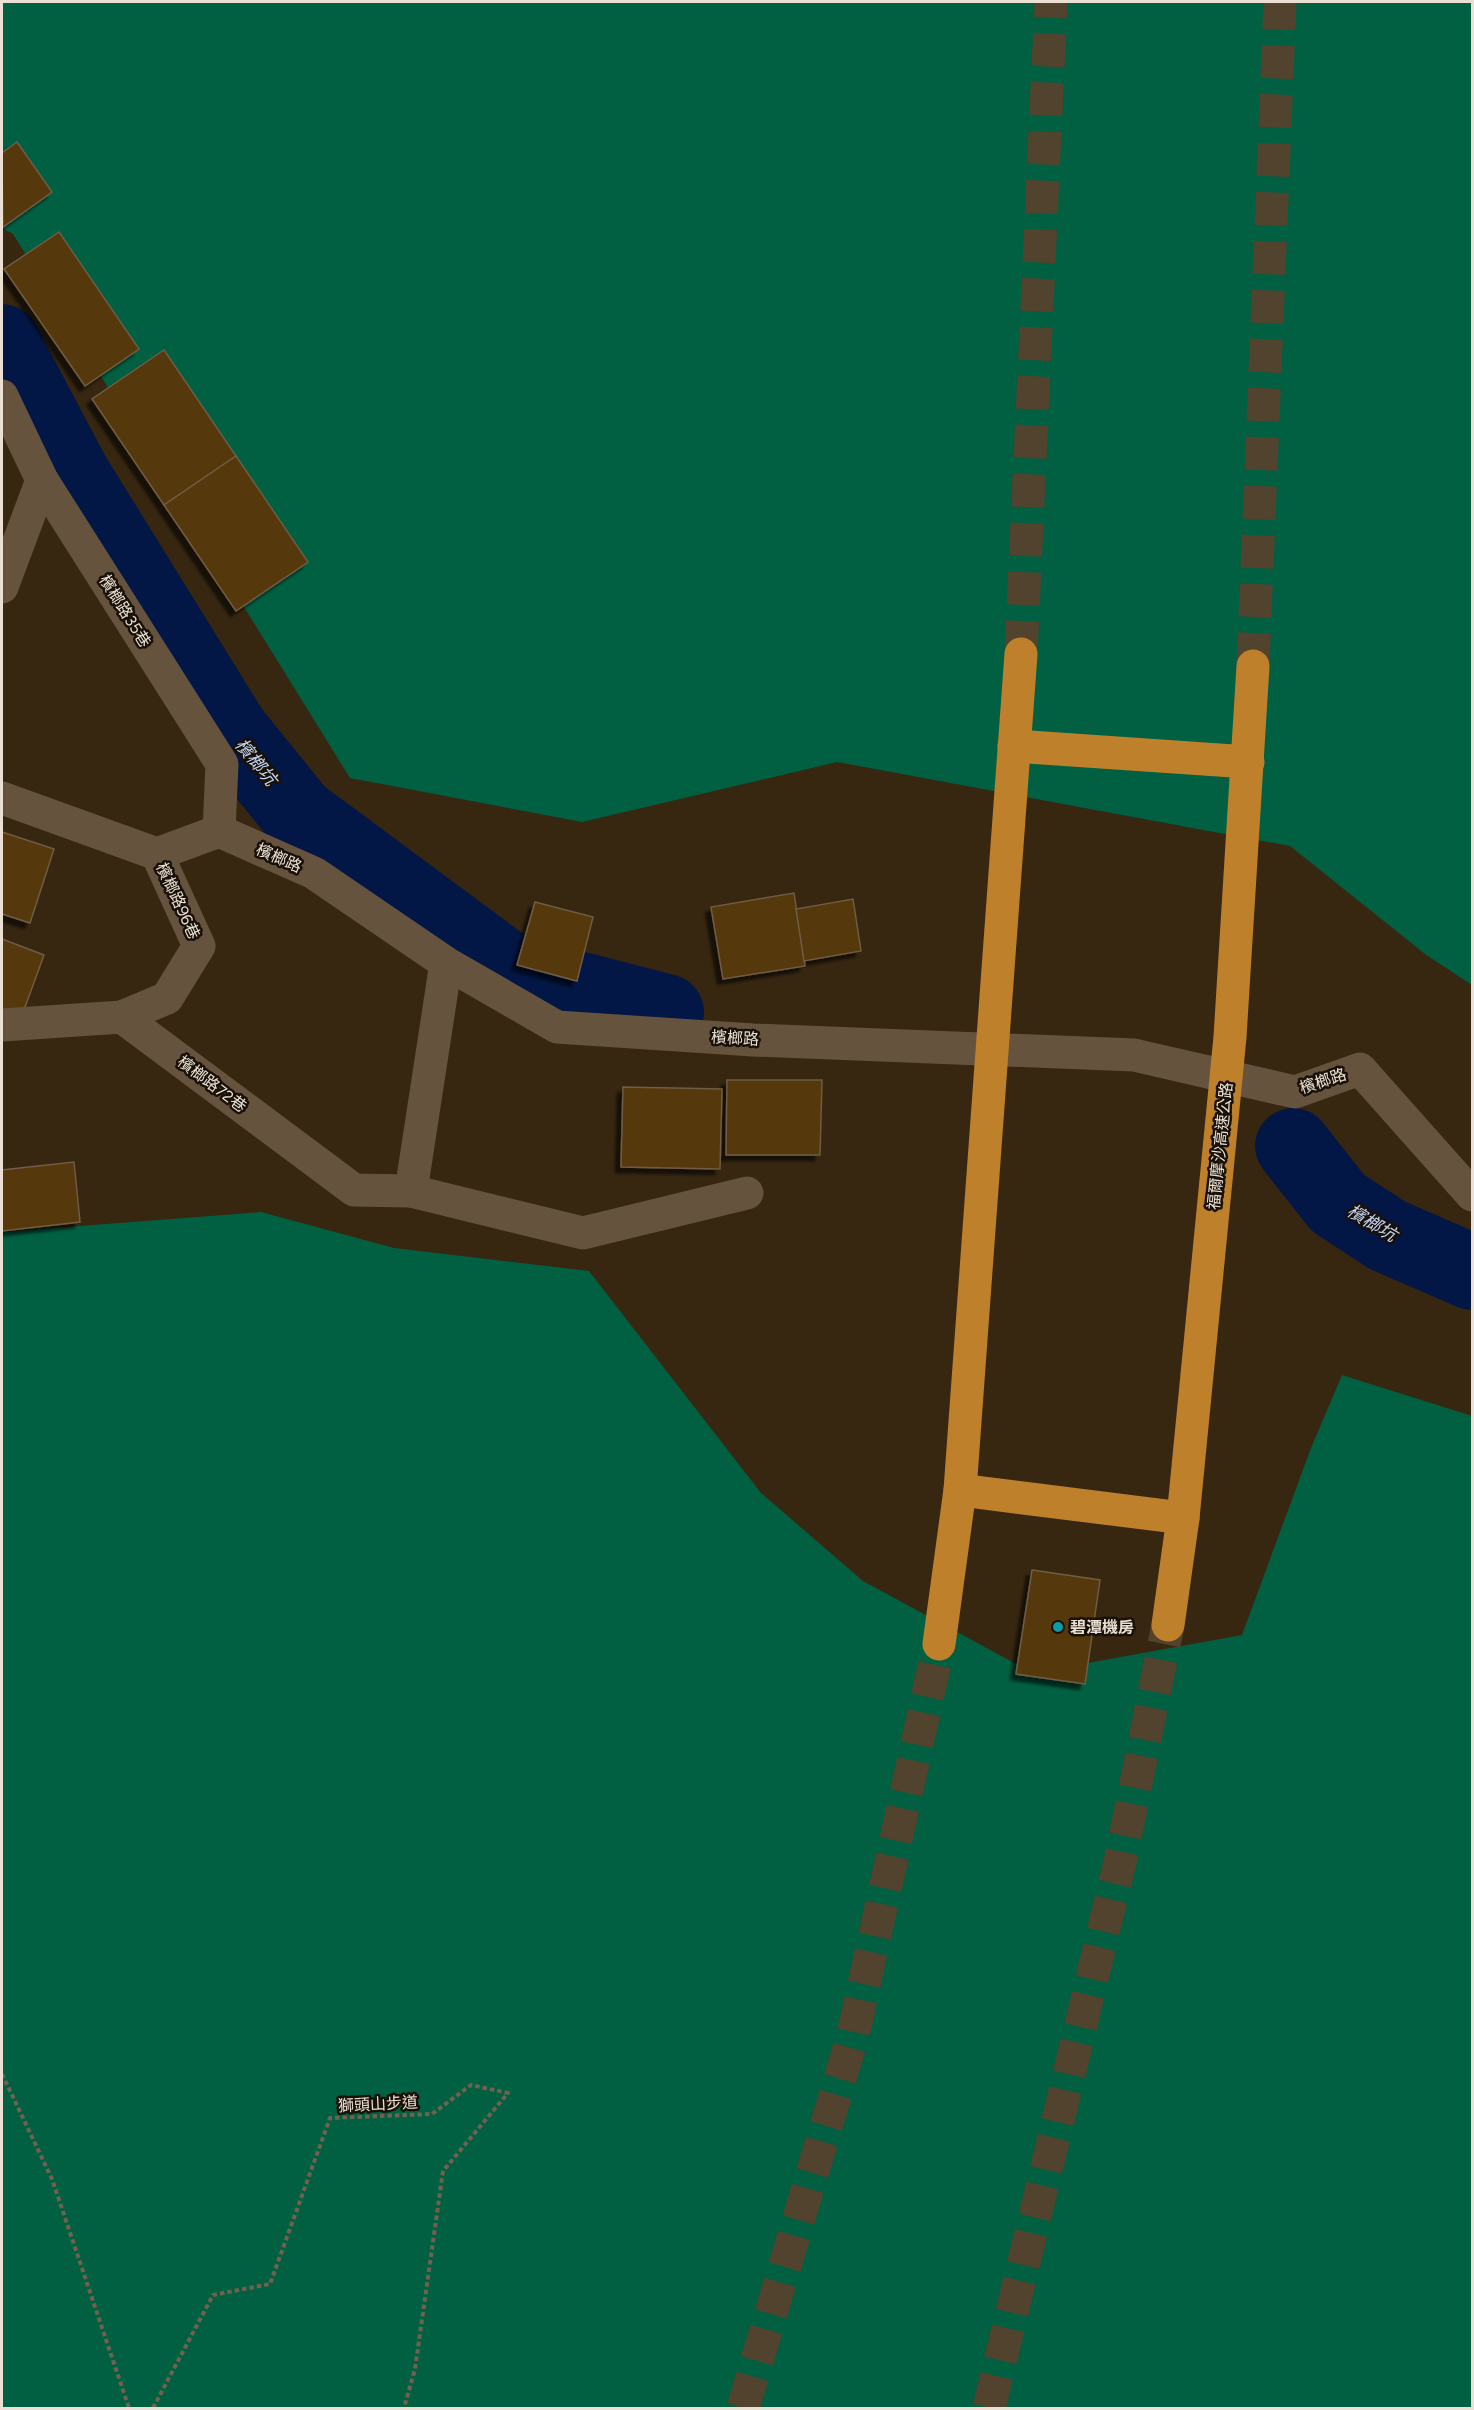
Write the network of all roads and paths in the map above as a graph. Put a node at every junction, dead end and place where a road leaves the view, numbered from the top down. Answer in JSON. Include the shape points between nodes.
{"nodes":[{"id":1,"x":2,"y":396,"type":"edge"},
{"id":2,"x":42,"y":480,"type":"junction"},
{"id":3,"x":2,"y":587,"type":"edge"},
{"id":4,"x":1021,"y":654,"type":"tunnel mouth"},
{"id":5,"x":1253,"y":666,"type":"tunnel mouth"},
{"id":6,"x":1014,"y":746,"type":"junction"},
{"id":7,"x":1248,"y":762,"type":"junction"},
{"id":8,"x":2,"y":798,"type":"edge"},
{"id":9,"x":219,"y":831,"type":"junction"},
{"id":10,"x":157,"y":854,"type":"junction"},
{"id":11,"x":446,"y":963,"type":"junction"},
{"id":12,"x":122,"y":1017,"type":"junction"},
{"id":13,"x":2,"y":1025,"type":"edge"},
{"id":14,"x":411,"y":1191,"type":"junction"},
{"id":15,"x":747,"y":1193,"type":"dead end"},
{"id":16,"x":1473,"y":1195,"type":"edge"},
{"id":17,"x":960,"y":1490,"type":"junction"},
{"id":18,"x":1183,"y":1518,"type":"junction"},
{"id":19,"x":1168,"y":1625,"type":"tunnel mouth"},
{"id":20,"x":939,"y":1644,"type":"tunnel mouth"},
{"id":21,"x":2,"y":2074,"type":"edge"},
{"id":22,"x":129,"y":2409,"type":"edge"},
{"id":23,"x":153,"y":2409,"type":"edge"},
{"id":24,"x":404,"y":2409,"type":"edge"}],
"edges":[{"from":1,"to":2,"type":"street","name":"檳榔路35巷"},
{"from":2,"to":3,"type":"street"},
{"from":2,"to":9,"type":"street","name":"檳榔路35巷","via":[[222,764]]},
{"from":4,"to":6,"type":"highway"},
{"from":5,"to":7,"type":"highway","name":"福爾摩沙高速公路"},
{"from":6,"to":7,"type":"highway"},
{"from":6,"to":17,"type":"highway"},
{"from":7,"to":18,"type":"highway","name":"福爾摩沙高速公路","via":[[1230,1037]]},
{"from":8,"to":10,"type":"street"},
{"from":9,"to":10,"type":"street"},
{"from":9,"to":11,"type":"street","name":"檳榔路","via":[[314,873]]},
{"from":10,"to":12,"type":"street","name":"檳榔路96巷","via":[[199,946],[167,998]]},
{"from":11,"to":14,"type":"street"},
{"from":11,"to":16,"type":"street","name":"檳榔路","via":[[557,1027],[753,1040],[1134,1055],[1295,1092],[1360,1069]]},
{"from":12,"to":13,"type":"street"},
{"from":12,"to":14,"type":"street","name":"檳榔路72巷","via":[[354,1190]]},
{"from":14,"to":15,"type":"street","name":"檳榔路72巷","via":[[583,1233]]},
{"from":17,"to":18,"type":"highway"},
{"from":17,"to":20,"type":"highway"},
{"from":18,"to":19,"type":"highway","name":"福爾摩沙高速公路"},
{"from":21,"to":22,"type":"path","via":[[52,2179]]},
{"from":23,"to":24,"type":"path","name":"獅頭山步道","via":[[213,2295],[270,2284],[330,2118],[432,2114],[471,2085],[508,2092],[443,2171],[415,2369]]}]}
